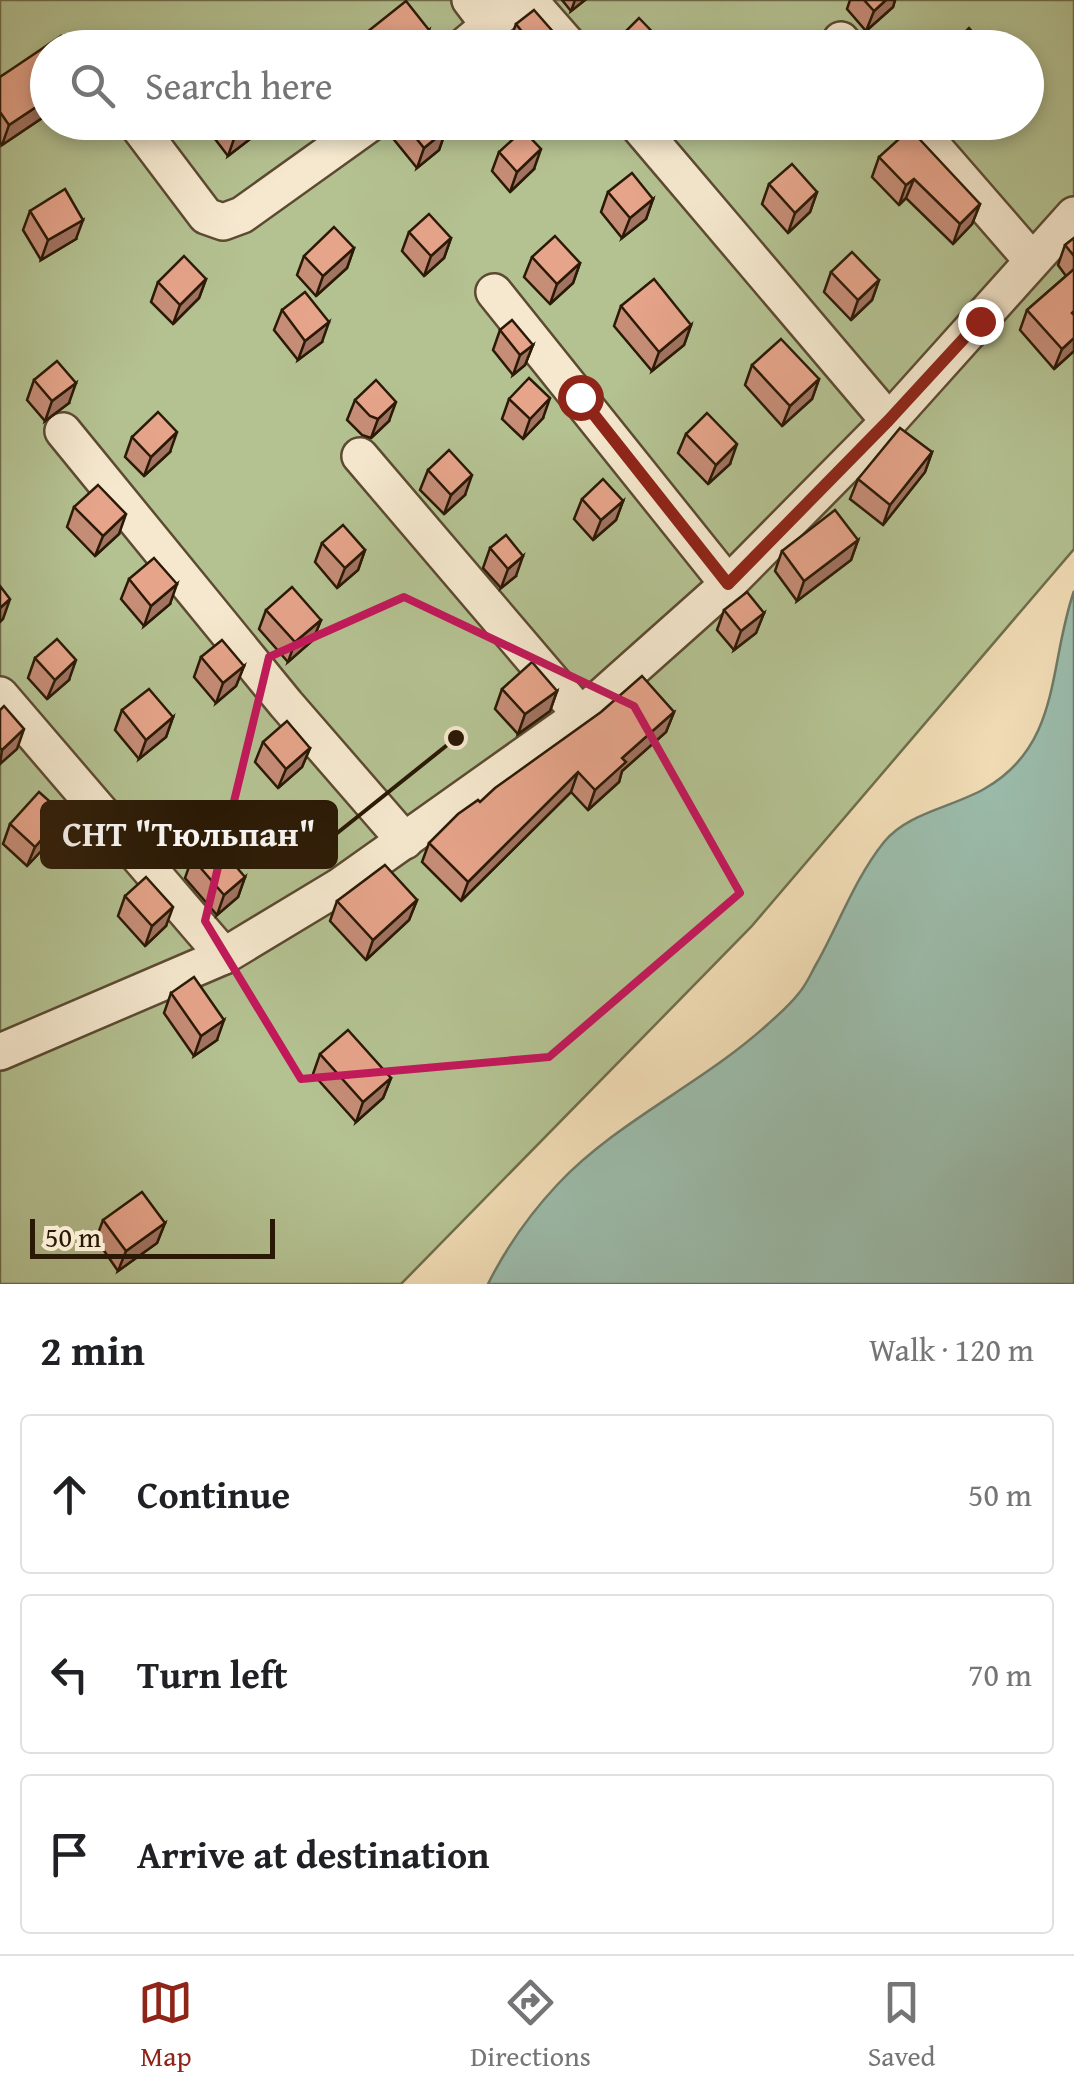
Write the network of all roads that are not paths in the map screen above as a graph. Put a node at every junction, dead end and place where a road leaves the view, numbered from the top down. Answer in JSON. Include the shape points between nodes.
{"nodes":[{"id":1,"x":519,"y":0,"type":"edge"},
{"id":2,"x":529,"y":0,"type":"edge"},
{"id":3,"x":473,"y":24,"type":"edge"},
{"id":4,"x":555,"y":30,"type":"edge"},
{"id":5,"x":149,"y":140,"type":"edge"},
{"id":6,"x":347,"y":140,"type":"edge"},
{"id":7,"x":650,"y":140,"type":"edge"},
{"id":8,"x":928,"y":140,"type":"edge"},
{"id":9,"x":1074,"y":215,"type":"edge"},
{"id":10,"x":1031,"y":260,"type":"junction"},
{"id":11,"x":494,"y":292,"type":"dead end"},
{"id":12,"x":888,"y":421,"type":"junction"},
{"id":13,"x":62,"y":431,"type":"dead end"},
{"id":14,"x":360,"y":456,"type":"dead end"},
{"id":15,"x":728,"y":584,"type":"junction"},
{"id":16,"x":0,"y":695,"type":"edge"},
{"id":17,"x":581,"y":715,"type":"junction"},
{"id":18,"x":405,"y":841,"type":"junction"},
{"id":19,"x":224,"y":956,"type":"junction"},
{"id":20,"x":0,"y":1052,"type":"edge"}],
"edges":[{"from":1,"to":3,"type":"street"},
{"from":2,"to":4,"type":"street"},
{"from":5,"to":6,"type":"street","via":[[206,216],[223,222]]},
{"from":7,"to":12,"type":"street"},
{"from":8,"to":10,"type":"street"},
{"from":9,"to":10,"type":"street"},
{"from":10,"to":12,"type":"street"},
{"from":11,"to":15,"type":"street"},
{"from":12,"to":15,"type":"street"},
{"from":13,"to":18,"type":"street"},
{"from":14,"to":17,"type":"street"},
{"from":15,"to":17,"type":"street"},
{"from":16,"to":19,"type":"street"},
{"from":17,"to":18,"type":"street"},
{"from":18,"to":19,"type":"street"},
{"from":19,"to":20,"type":"street"}]}
